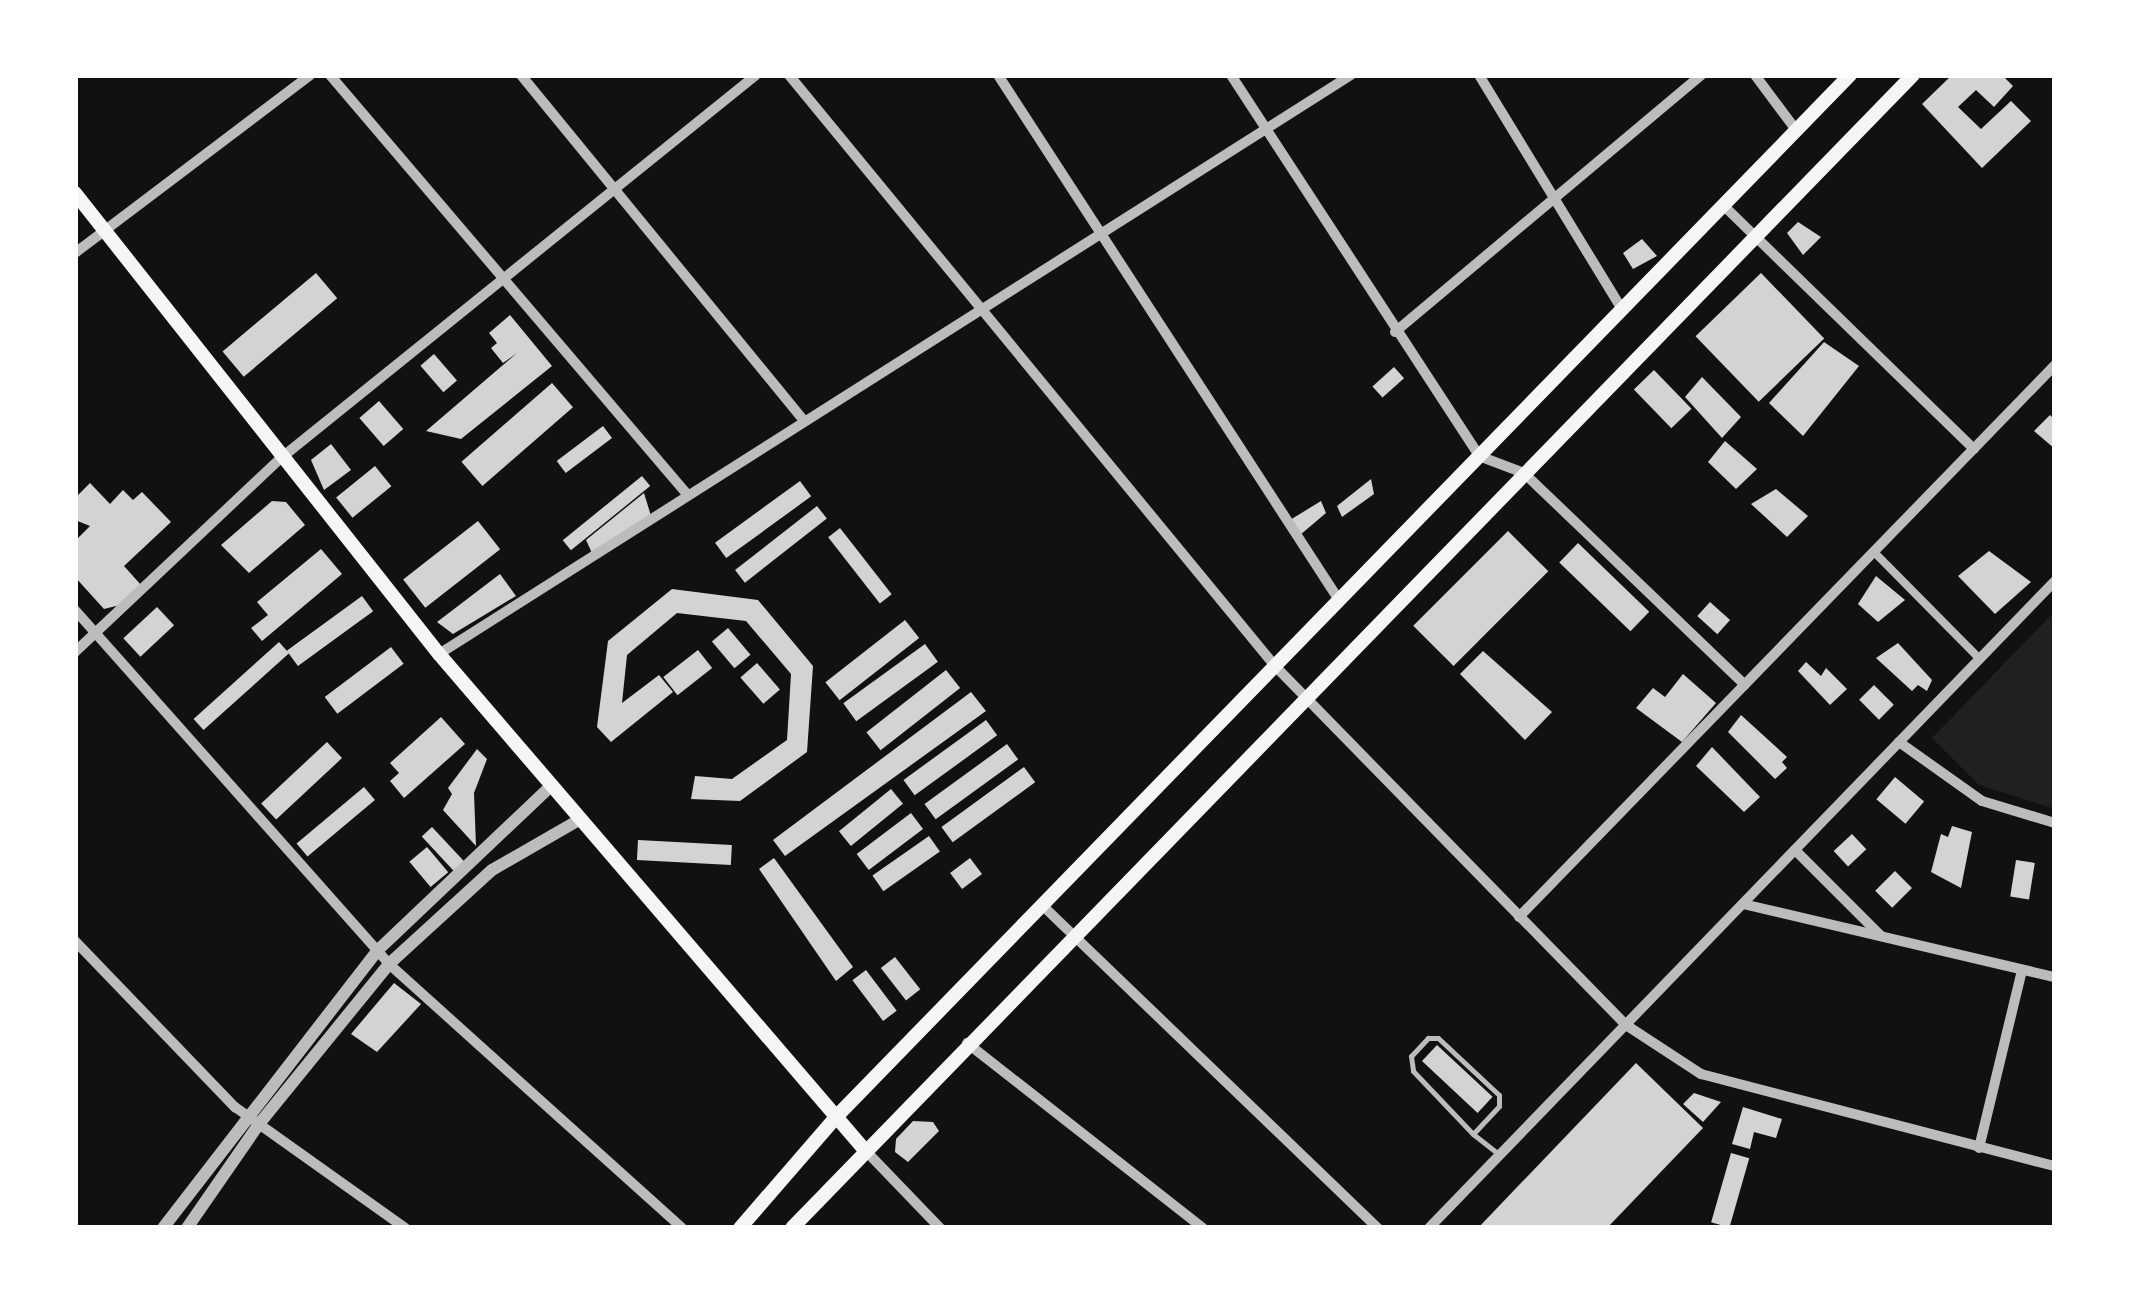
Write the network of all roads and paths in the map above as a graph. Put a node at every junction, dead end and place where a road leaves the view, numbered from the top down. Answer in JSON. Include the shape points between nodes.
{"nodes":[{"id":1,"x":310,"y":75,"type":"edge"},
{"id":2,"x":330,"y":75,"type":"edge"},
{"id":3,"x":521,"y":75,"type":"edge"},
{"id":4,"x":756,"y":75,"type":"edge"},
{"id":5,"x":789,"y":75,"type":"edge"},
{"id":6,"x":998,"y":75,"type":"edge"},
{"id":7,"x":1231,"y":75,"type":"edge"},
{"id":8,"x":1352,"y":75,"type":"edge"},
{"id":9,"x":1479,"y":75,"type":"edge"},
{"id":10,"x":1701,"y":75,"type":"edge"},
{"id":11,"x":1755,"y":75,"type":"edge"},
{"id":12,"x":1850,"y":75,"type":"edge"},
{"id":13,"x":1913,"y":75,"type":"edge"},
{"id":14,"x":1266,"y":128,"type":"junction"},
{"id":15,"x":1796,"y":130,"type":"junction"},
{"id":16,"x":612,"y":186,"type":"junction"},
{"id":17,"x":75,"y":193,"type":"edge"},
{"id":18,"x":1554,"y":199,"type":"junction"},
{"id":19,"x":1723,"y":205,"type":"junction"},
{"id":20,"x":104,"y":230,"type":"junction"},
{"id":21,"x":1102,"y":232,"type":"junction"},
{"id":22,"x":1754,"y":237,"type":"junction"},
{"id":23,"x":75,"y":253,"type":"edge"},
{"id":24,"x":502,"y":278,"type":"junction"},
{"id":25,"x":985,"y":306,"type":"junction"},
{"id":26,"x":1622,"y":309,"type":"junction"},
{"id":27,"x":1396,"y":332,"type":"junction"},
{"id":28,"x":2055,"y":365,"type":"edge"},
{"id":29,"x":804,"y":421,"type":"junction"},
{"id":30,"x":1974,"y":449,"type":"junction"},
{"id":31,"x":1479,"y":456,"type":"junction"},
{"id":32,"x":281,"y":458,"type":"junction"},
{"id":33,"x":1524,"y":472,"type":"junction"},
{"id":34,"x":686,"y":494,"type":"junction"},
{"id":35,"x":1874,"y":552,"type":"junction"},
{"id":36,"x":2055,"y":581,"type":"edge"},
{"id":37,"x":1339,"y":600,"type":"junction"},
{"id":38,"x":75,"y":610,"type":"edge"},
{"id":39,"x":93,"y":634,"type":"junction"},
{"id":40,"x":75,"y":652,"type":"edge"},
{"id":41,"x":439,"y":654,"type":"junction"},
{"id":42,"x":1980,"y":659,"type":"junction"},
{"id":43,"x":1275,"y":666,"type":"junction"},
{"id":44,"x":1744,"y":685,"type":"junction"},
{"id":45,"x":1304,"y":697,"type":"junction"},
{"id":46,"x":1899,"y":742,"type":"junction"},
{"id":47,"x":551,"y":786,"type":"junction"},
{"id":48,"x":579,"y":820,"type":"junction"},
{"id":49,"x":2055,"y":823,"type":"edge"},
{"id":50,"x":1795,"y":850,"type":"junction"},
{"id":51,"x":1743,"y":904,"type":"junction"},
{"id":52,"x":1042,"y":905,"type":"junction"},
{"id":53,"x":1519,"y":917,"type":"junction"},
{"id":54,"x":1072,"y":934,"type":"junction"},
{"id":55,"x":1882,"y":937,"type":"junction"},
{"id":56,"x":75,"y":941,"type":"edge"},
{"id":57,"x":376,"y":951,"type":"junction"},
{"id":58,"x":389,"y":964,"type":"junction"},
{"id":59,"x":2022,"y":970,"type":"junction"},
{"id":60,"x":2055,"y":978,"type":"edge"},
{"id":61,"x":1626,"y":1025,"type":"junction"},
{"id":62,"x":966,"y":1042,"type":"junction"},
{"id":63,"x":244,"y":1114,"type":"junction"},
{"id":64,"x":836,"y":1117,"type":"junction"},
{"id":65,"x":259,"y":1124,"type":"junction"},
{"id":66,"x":1473,"y":1134,"type":"junction"},
{"id":67,"x":863,"y":1148,"type":"junction"},
{"id":68,"x":1979,"y":1148,"type":"junction"},
{"id":69,"x":1500,"y":1155,"type":"junction"},
{"id":70,"x":2055,"y":1166,"type":"edge"},
{"id":71,"x":163,"y":1228,"type":"edge"},
{"id":72,"x":186,"y":1228,"type":"edge"},
{"id":73,"x":405,"y":1228,"type":"edge"},
{"id":74,"x":682,"y":1228,"type":"edge"},
{"id":75,"x":740,"y":1228,"type":"edge"},
{"id":76,"x":792,"y":1228,"type":"edge"},
{"id":77,"x":940,"y":1228,"type":"edge"},
{"id":78,"x":1202,"y":1228,"type":"edge"},
{"id":79,"x":1378,"y":1228,"type":"edge"},
{"id":80,"x":1429,"y":1228,"type":"edge"}],
"edges":[{"from":1,"to":20,"type":"street"},
{"from":2,"to":24,"type":"street"},
{"from":3,"to":16,"type":"street"},
{"from":4,"to":16,"type":"street"},
{"from":5,"to":25,"type":"street"},
{"from":6,"to":21,"type":"street"},
{"from":7,"to":14,"type":"street"},
{"from":8,"to":14,"type":"street"},
{"from":9,"to":18,"type":"street"},
{"from":10,"to":18,"type":"street"},
{"from":11,"to":15,"type":"street"},
{"from":12,"to":15,"type":"main road"},
{"from":13,"to":22,"type":"main road"},
{"from":14,"to":21,"type":"street"},
{"from":14,"to":27,"type":"street"},
{"from":15,"to":19,"type":"main road"},
{"from":16,"to":24,"type":"street"},
{"from":16,"to":29,"type":"street"},
{"from":17,"to":20,"type":"main road"},
{"from":18,"to":26,"type":"street"},
{"from":18,"to":27,"type":"street"},
{"from":19,"to":22,"type":"street"},
{"from":19,"to":26,"type":"main road"},
{"from":20,"to":23,"type":"street"},
{"from":20,"to":32,"type":"main road"},
{"from":21,"to":25,"type":"street"},
{"from":21,"to":37,"type":"street"},
{"from":22,"to":30,"type":"street"},
{"from":22,"to":33,"type":"main road"},
{"from":24,"to":32,"type":"street"},
{"from":24,"to":34,"type":"street"},
{"from":25,"to":29,"type":"street"},
{"from":25,"to":43,"type":"street"},
{"from":26,"to":31,"type":"main road"},
{"from":27,"to":31,"type":"street"},
{"from":28,"to":30,"type":"street"},
{"from":29,"to":34,"type":"street"},
{"from":30,"to":35,"type":"street"},
{"from":31,"to":33,"type":"street"},
{"from":31,"to":37,"type":"main road"},
{"from":32,"to":39,"type":"street"},
{"from":32,"to":41,"type":"main road"},
{"from":33,"to":44,"type":"street"},
{"from":33,"to":45,"type":"main road"},
{"from":34,"to":41,"type":"street"},
{"from":35,"to":42,"type":"street"},
{"from":35,"to":44,"type":"street"},
{"from":36,"to":42,"type":"street"},
{"from":37,"to":43,"type":"main road"},
{"from":38,"to":39,"type":"street"},
{"from":39,"to":40,"type":"street"},
{"from":39,"to":57,"type":"street"},
{"from":41,"to":47,"type":"main road"},
{"from":42,"to":46,"type":"street"},
{"from":43,"to":45,"type":"street"},
{"from":43,"to":52,"type":"main road"},
{"from":44,"to":53,"type":"street"},
{"from":45,"to":53,"type":"street"},
{"from":45,"to":54,"type":"main road"},
{"from":46,"to":49,"type":"street","via":[[1982,801]]},
{"from":46,"to":50,"type":"street"},
{"from":47,"to":48,"type":"main road"},
{"from":47,"to":57,"type":"street"},
{"from":48,"to":58,"type":"street","via":[[492,870]]},
{"from":48,"to":64,"type":"main road"},
{"from":50,"to":51,"type":"street"},
{"from":50,"to":55,"type":"street"},
{"from":51,"to":55,"type":"street"},
{"from":51,"to":61,"type":"street"},
{"from":52,"to":54,"type":"street"},
{"from":52,"to":64,"type":"main road"},
{"from":53,"to":61,"type":"street"},
{"from":54,"to":62,"type":"main road"},
{"from":54,"to":79,"type":"street"},
{"from":55,"to":59,"type":"street"},
{"from":56,"to":63,"type":"street"},
{"from":57,"to":58,"type":"street"},
{"from":57,"to":63,"type":"street"},
{"from":58,"to":65,"type":"street"},
{"from":58,"to":74,"type":"street"},
{"from":59,"to":60,"type":"street"},
{"from":59,"to":68,"type":"street"},
{"from":61,"to":68,"type":"street","via":[[1701,1074]]},
{"from":61,"to":69,"type":"street"},
{"from":62,"to":67,"type":"main road"},
{"from":62,"to":78,"type":"street"},
{"from":63,"to":65,"type":"street"},
{"from":63,"to":71,"type":"street"},
{"from":64,"to":67,"type":"main road"},
{"from":64,"to":75,"type":"main road"},
{"from":65,"to":72,"type":"street"},
{"from":65,"to":73,"type":"street"},
{"from":66,"to":66,"type":"lane","via":[[1413,1071],[1411,1056],[1428,1038],[1438,1038],[1499,1095],[1499,1106]]},
{"from":66,"to":69,"type":"lane"},
{"from":67,"to":76,"type":"main road"},
{"from":67,"to":77,"type":"street"},
{"from":68,"to":70,"type":"street"},
{"from":69,"to":80,"type":"street"}]}
